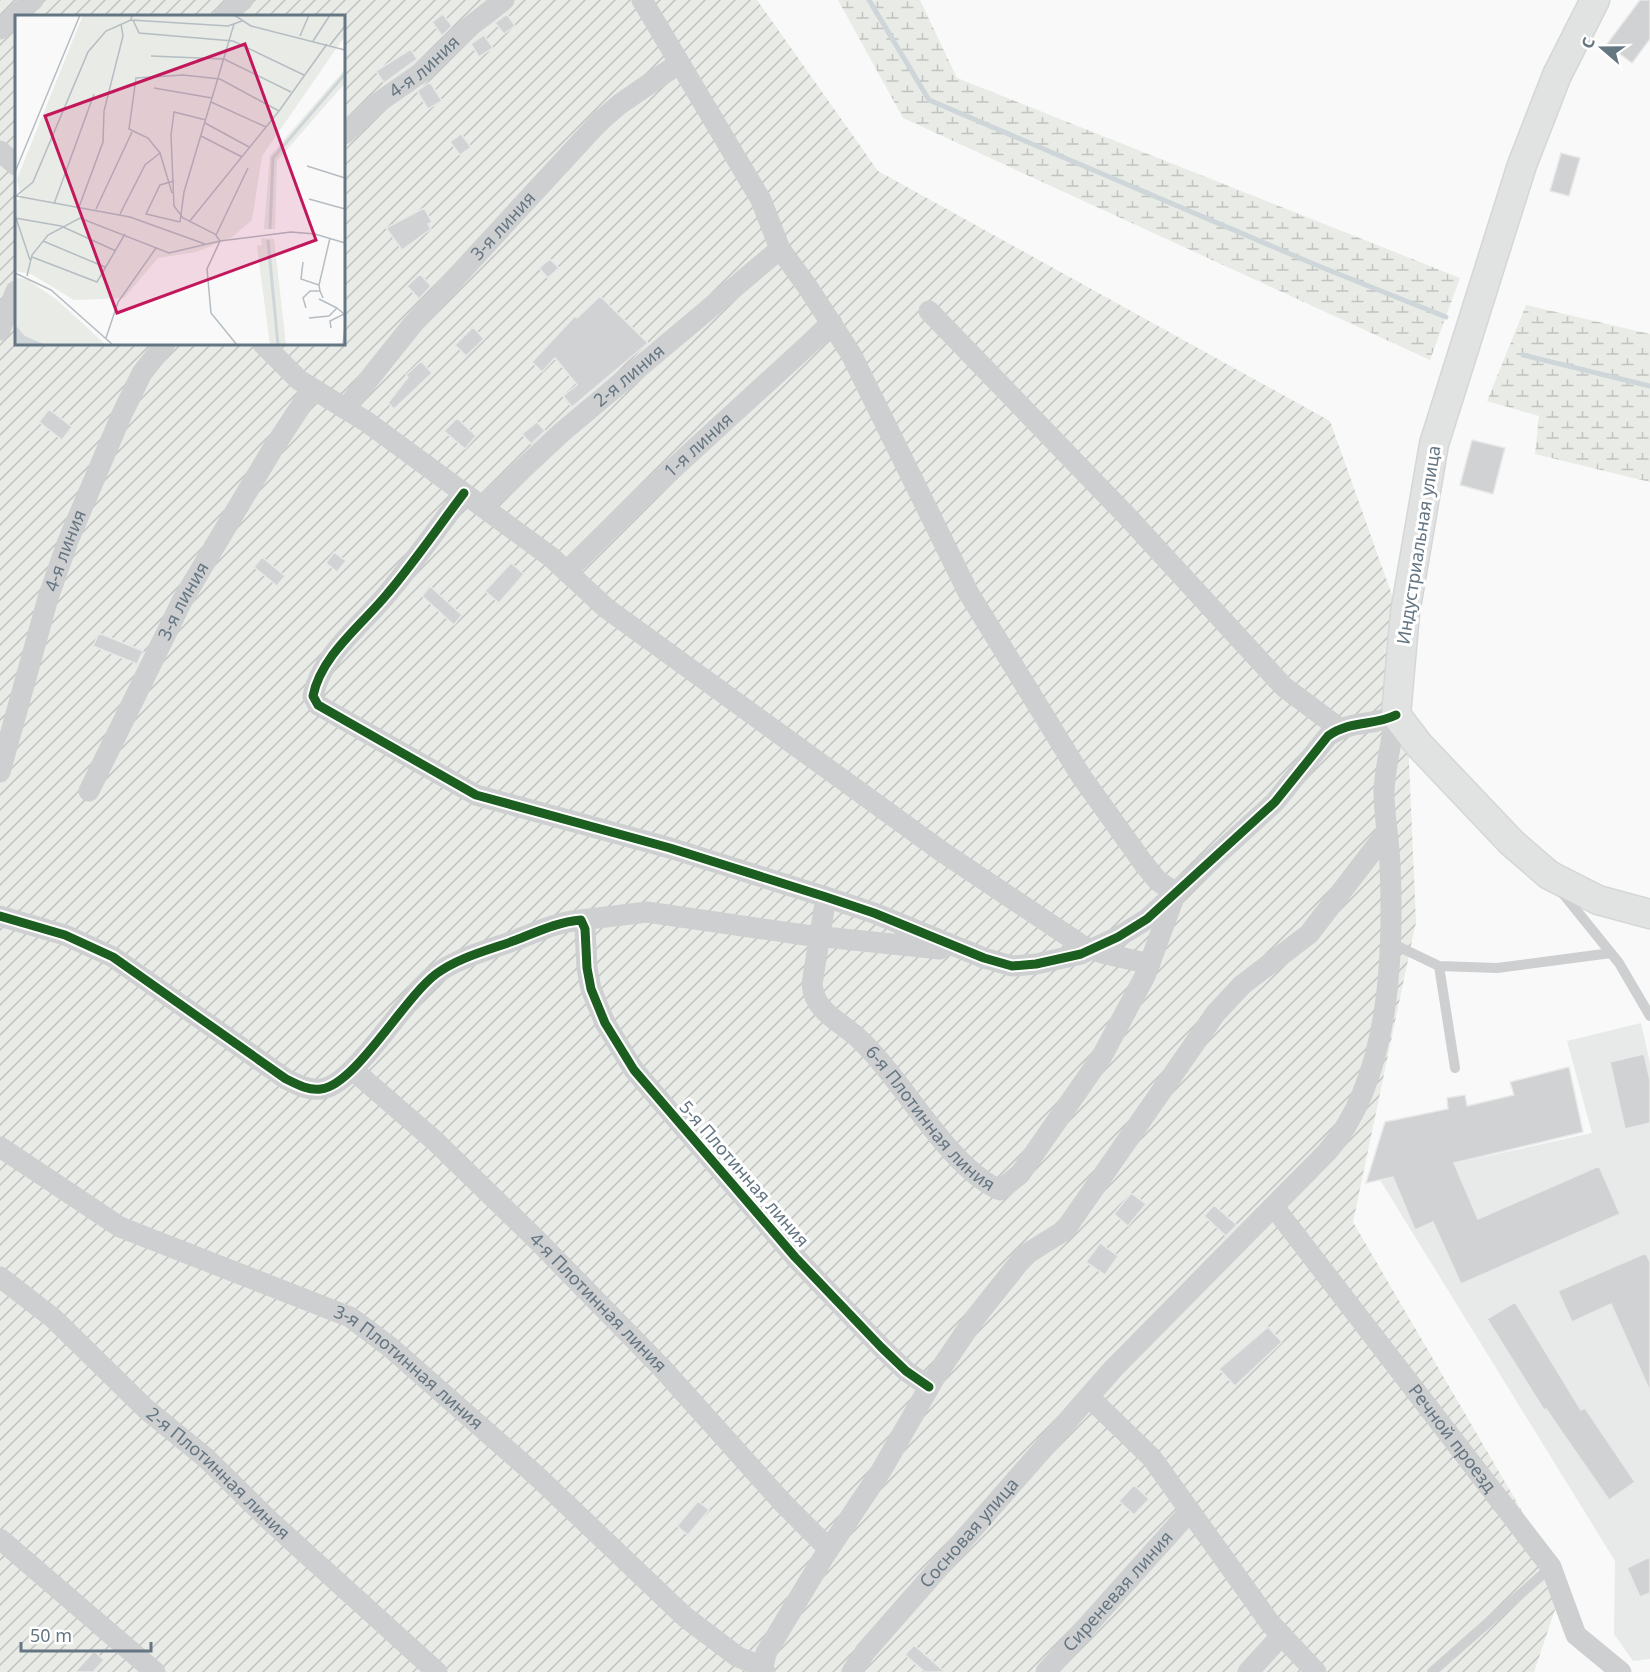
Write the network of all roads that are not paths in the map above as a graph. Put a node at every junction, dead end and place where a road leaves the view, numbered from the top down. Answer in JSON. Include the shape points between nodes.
{"nodes":[{"id":1,"x":33,"y":0,"type":"edge"},
{"id":2,"x":243,"y":0,"type":"edge"},
{"id":3,"x":504,"y":0,"type":"edge"},
{"id":4,"x":642,"y":0,"type":"edge"},
{"id":5,"x":1595,"y":0,"type":"edge"},
{"id":6,"x":16,"y":15,"type":"edge"},
{"id":7,"x":225,"y":15,"type":"edge"},
{"id":8,"x":15,"y":16,"type":"edge"},
{"id":9,"x":0,"y":29,"type":"edge"},
{"id":10,"x":678,"y":64,"type":"junction"},
{"id":11,"x":345,"y":133,"type":"edge"},
{"id":12,"x":0,"y":151,"type":"edge"},
{"id":13,"x":15,"y":164,"type":"edge"},
{"id":14,"x":780,"y":249,"type":"junction"},
{"id":15,"x":15,"y":293,"type":"edge"},
{"id":16,"x":929,"y":311,"type":"dead end"},
{"id":17,"x":832,"y":323,"type":"junction"},
{"id":18,"x":0,"y":330,"type":"edge"},
{"id":19,"x":164,"y":345,"type":"edge"},
{"id":20,"x":264,"y":345,"type":"edge"},
{"id":21,"x":312,"y":389,"type":"junction"},
{"id":22,"x":345,"y":409,"type":"junction"},
{"id":23,"x":464,"y":493,"type":"junction"},
{"id":24,"x":483,"y":506,"type":"junction"},
{"id":25,"x":567,"y":571,"type":"junction"},
{"id":26,"x":1396,"y":715,"type":"junction"},
{"id":27,"x":1339,"y":728,"type":"junction"},
{"id":28,"x":0,"y":772,"type":"edge"},
{"id":29,"x":89,"y":791,"type":"dead end"},
{"id":30,"x":1387,"y":832,"type":"junction"},
{"id":31,"x":1549,"y":874,"type":"junction"},
{"id":32,"x":1176,"y":893,"type":"junction"},
{"id":33,"x":826,"y":897,"type":"junction"},
{"id":34,"x":1650,"y":914,"type":"edge"},
{"id":35,"x":0,"y":916,"type":"edge"},
{"id":36,"x":581,"y":920,"type":"junction"},
{"id":37,"x":819,"y":937,"type":"junction"},
{"id":38,"x":1391,"y":943,"type":"junction"},
{"id":39,"x":1092,"y":950,"type":"junction"},
{"id":40,"x":1611,"y":953,"type":"junction"},
{"id":41,"x":984,"y":958,"type":"junction"},
{"id":42,"x":1150,"y":964,"type":"junction"},
{"id":43,"x":1439,"y":966,"type":"junction"},
{"id":44,"x":1650,"y":1016,"type":"edge"},
{"id":45,"x":1455,"y":1068,"type":"dead end"},
{"id":46,"x":353,"y":1070,"type":"junction"},
{"id":47,"x":0,"y":1147,"type":"edge"},
{"id":48,"x":1274,"y":1207,"type":"junction"},
{"id":49,"x":0,"y":1277,"type":"edge"},
{"id":50,"x":929,"y":1388,"type":"junction"},
{"id":51,"x":1089,"y":1396,"type":"junction"},
{"id":52,"x":1190,"y":1511,"type":"junction"},
{"id":53,"x":0,"y":1539,"type":"edge"},
{"id":54,"x":829,"y":1549,"type":"junction"},
{"id":55,"x":1551,"y":1567,"type":"junction"},
{"id":56,"x":1282,"y":1635,"type":"junction"},
{"id":57,"x":764,"y":1670,"type":"edge"},
{"id":58,"x":155,"y":1672,"type":"edge"},
{"id":59,"x":437,"y":1672,"type":"edge"},
{"id":60,"x":852,"y":1672,"type":"edge"},
{"id":61,"x":1046,"y":1672,"type":"edge"},
{"id":62,"x":1248,"y":1672,"type":"edge"},
{"id":63,"x":1316,"y":1672,"type":"edge"},
{"id":64,"x":1432,"y":1672,"type":"edge"},
{"id":65,"x":1621,"y":1672,"type":"edge"}],
"edges":[{"from":1,"to":6,"type":"street"},
{"from":2,"to":7,"type":"street"},
{"from":3,"to":11,"type":"street","name":"4-я линия"},
{"from":4,"to":10,"type":"street"},
{"from":5,"to":26,"type":"main road","name":"Индустриальная улица","via":[[1557,75],[1522,165],[1434,444],[1405,613]]},
{"from":8,"to":9,"type":"street"},
{"from":10,"to":14,"type":"street","via":[[761,200]]},
{"from":10,"to":22,"type":"street","name":"3-я линия","via":[[600,121],[413,324]]},
{"from":12,"to":13,"type":"street"},
{"from":14,"to":17,"type":"street"},
{"from":14,"to":24,"type":"street","name":"2-я линия","via":[[561,433]]},
{"from":15,"to":18,"type":"street"},
{"from":16,"to":27,"type":"street","via":[[1125,514],[1284,687]]},
{"from":17,"to":25,"type":"street","name":"1-я линия"},
{"from":17,"to":32,"type":"street","via":[[968,592],[1093,794],[1150,871]]},
{"from":19,"to":28,"type":"street","name":"4-я линия","via":[[142,373],[68,541],[48,598]]},
{"from":20,"to":21,"type":"street"},
{"from":21,"to":22,"type":"street"},
{"from":21,"to":29,"type":"street","name":"3-я линия","via":[[182,601]]},
{"from":22,"to":23,"type":"street"},
{"from":23,"to":24,"type":"street"},
{"from":23,"to":33,"type":"street","via":[[330,662],[315,686],[313,696],[318,705],[476,795],[670,848]]},
{"from":24,"to":25,"type":"street"},
{"from":25,"to":39,"type":"street","via":[[606,608],[941,851]]},
{"from":26,"to":27,"type":"street","via":[[1382,722],[1369,720]]},
{"from":26,"to":30,"type":"street","name":"Сосновая улица","via":[[1384,788]]},
{"from":26,"to":31,"type":"main road","via":[[1419,746],[1512,843]]},
{"from":27,"to":32,"type":"street","via":[[1328,736],[1275,802]]},
{"from":30,"to":38,"type":"street","name":"Сосновая улица"},
{"from":30,"to":50,"type":"street","via":[[1309,934],[1242,986],[1215,1014],[1065,1230],[1038,1246],[1013,1268]]},
{"from":31,"to":34,"type":"main road","via":[[1598,900]]},
{"from":31,"to":40,"type":"lane"},
{"from":32,"to":39,"type":"street","via":[[1139,924]]},
{"from":32,"to":42,"type":"street"},
{"from":33,"to":37,"type":"street"},
{"from":33,"to":41,"type":"street"},
{"from":35,"to":46,"type":"street","via":[[65,935],[113,957],[298,1085],[321,1089],[338,1084]]},
{"from":36,"to":37,"type":"street","via":[[647,912]]},
{"from":36,"to":46,"type":"street","via":[[485,949],[436,974]]},
{"from":36,"to":50,"type":"street","name":"5-я Плотинная линия","via":[[591,989],[620,1050],[653,1094],[795,1257],[897,1363]]},
{"from":37,"to":41,"type":"street","via":[[921,945]]},
{"from":37,"to":42,"type":"street","name":"6-я Плотинная линия","via":[[812,984],[819,1008],[878,1056],[946,1144],[972,1171],[1000,1190],[1020,1174],[1088,1080]]},
{"from":38,"to":43,"type":"lane"},
{"from":38,"to":48,"type":"street","name":"Сосновая улица","via":[[1376,1048],[1359,1105],[1340,1137]]},
{"from":39,"to":41,"type":"street","via":[[1012,966]]},
{"from":39,"to":42,"type":"street"},
{"from":40,"to":43,"type":"lane","via":[[1497,968]]},
{"from":40,"to":44,"type":"lane"},
{"from":43,"to":45,"type":"lane"},
{"from":46,"to":54,"type":"street","name":"4-я Плотинная линия","via":[[435,1141],[536,1239]]},
{"from":47,"to":57,"type":"street","name":"3-я Плотинная линия","via":[[120,1227],[335,1310],[358,1323],[539,1478],[684,1617],[738,1657]]},
{"from":48,"to":51,"type":"street","name":"Сосновая улица"},
{"from":48,"to":55,"type":"street","name":"Речной проезд"},
{"from":49,"to":59,"type":"street","name":"2-я Плотинная линия","via":[[53,1318],[146,1409],[206,1458]]},
{"from":50,"to":54,"type":"street","via":[[881,1471]]},
{"from":51,"to":52,"type":"street","via":[[1152,1458]]},
{"from":51,"to":60,"type":"street","name":"Сосновая улица","via":[[865,1652]]},
{"from":52,"to":56,"type":"street"},
{"from":52,"to":61,"type":"street","name":"Сиреневая линия"},
{"from":53,"to":58,"type":"street"},
{"from":54,"to":57,"type":"street","via":[[766,1653]]},
{"from":55,"to":64,"type":"lane"},
{"from":55,"to":65,"type":"street","name":"Речной проезд","via":[[1576,1635]]},
{"from":56,"to":62,"type":"street"},
{"from":56,"to":63,"type":"street"}]}
